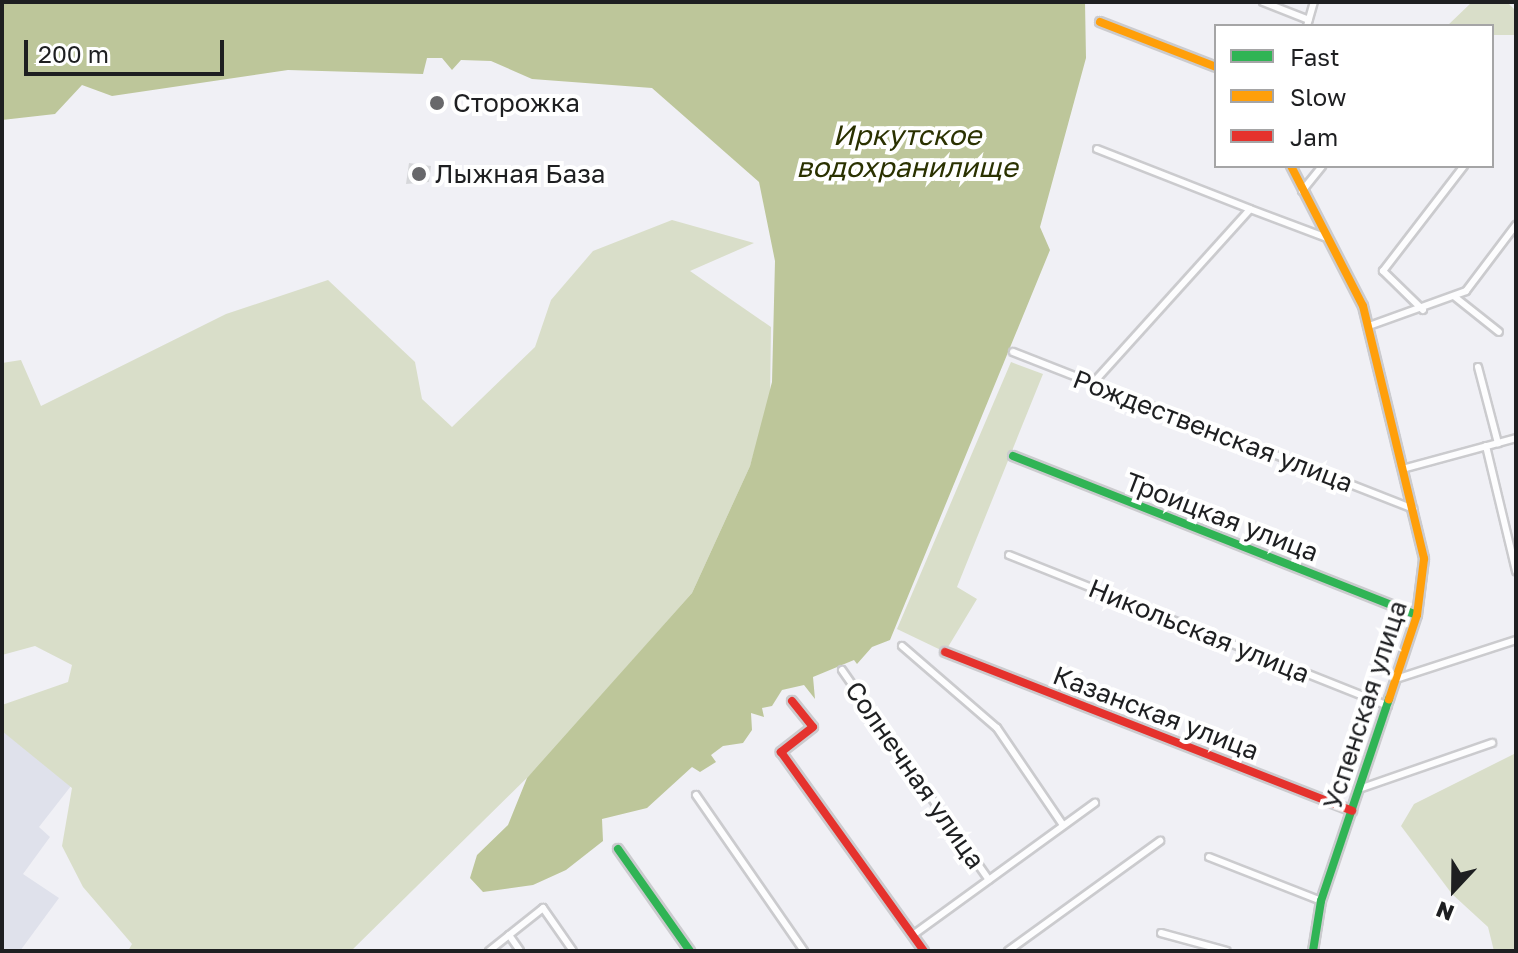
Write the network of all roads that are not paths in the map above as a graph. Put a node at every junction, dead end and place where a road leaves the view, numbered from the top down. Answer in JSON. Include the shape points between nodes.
{"nodes":[{"id":1,"x":1263,"y":2,"type":"edge"},
{"id":2,"x":1314,"y":2,"type":"edge"},
{"id":3,"x":1100,"y":22,"type":"dead end"},
{"id":4,"x":1308,"y":23,"type":"edge"},
{"id":5,"x":1214,"y":66,"type":"edge"},
{"id":6,"x":1097,"y":149,"type":"dead end"},
{"id":7,"x":1292,"y":168,"type":"edge"},
{"id":8,"x":1320,"y":168,"type":"edge"},
{"id":9,"x":1462,"y":168,"type":"edge"},
{"id":10,"x":1302,"y":191,"type":"junction"},
{"id":11,"x":1250,"y":209,"type":"junction"},
{"id":12,"x":1516,"y":225,"type":"edge"},
{"id":13,"x":1327,"y":238,"type":"junction"},
{"id":14,"x":1455,"y":297,"type":"junction"},
{"id":15,"x":1423,"y":310,"type":"junction"},
{"id":16,"x":1369,"y":326,"type":"junction"},
{"id":17,"x":1499,"y":332,"type":"dead end"},
{"id":18,"x":1013,"y":352,"type":"dead end"},
{"id":19,"x":1478,"y":367,"type":"dead end"},
{"id":20,"x":1093,"y":383,"type":"junction"},
{"id":21,"x":1516,"y":438,"type":"edge"},
{"id":22,"x":1498,"y":443,"type":"junction"},
{"id":23,"x":1486,"y":446,"type":"junction"},
{"id":24,"x":1013,"y":456,"type":"dead end"},
{"id":25,"x":1402,"y":469,"type":"junction"},
{"id":26,"x":1413,"y":509,"type":"junction"},
{"id":27,"x":1009,"y":555,"type":"dead end"},
{"id":28,"x":1516,"y":571,"type":"edge"},
{"id":29,"x":1417,"y":615,"type":"junction"},
{"id":30,"x":1516,"y":640,"type":"edge"},
{"id":31,"x":902,"y":646,"type":"dead end"},
{"id":32,"x":945,"y":652,"type":"dead end"},
{"id":33,"x":842,"y":670,"type":"dead end"},
{"id":34,"x":1396,"y":679,"type":"junction"},
{"id":35,"x":792,"y":701,"type":"dead end"},
{"id":36,"x":1388,"y":706,"type":"junction"},
{"id":37,"x":1492,"y":743,"type":"dead end"},
{"id":38,"x":1359,"y":789,"type":"junction"},
{"id":39,"x":696,"y":795,"type":"dead end"},
{"id":40,"x":1095,"y":803,"type":"dead end"},
{"id":41,"x":1352,"y":811,"type":"junction"},
{"id":42,"x":1063,"y":825,"type":"junction"},
{"id":43,"x":1160,"y":841,"type":"dead end"},
{"id":44,"x":618,"y":849,"type":"dead end"},
{"id":45,"x":1209,"y":857,"type":"dead end"},
{"id":46,"x":989,"y":880,"type":"junction"},
{"id":47,"x":1321,"y":901,"type":"junction"},
{"id":48,"x":1161,"y":933,"type":"dead end"},
{"id":49,"x":509,"y":935,"type":"junction"},
{"id":50,"x":913,"y":935,"type":"junction"},
{"id":51,"x":489,"y":951,"type":"edge"},
{"id":52,"x":520,"y":951,"type":"edge"},
{"id":53,"x":573,"y":951,"type":"edge"},
{"id":54,"x":690,"y":951,"type":"edge"},
{"id":55,"x":804,"y":951,"type":"edge"},
{"id":56,"x":924,"y":951,"type":"edge"},
{"id":57,"x":1008,"y":951,"type":"edge"},
{"id":58,"x":1227,"y":951,"type":"edge"},
{"id":59,"x":1313,"y":951,"type":"edge"}],
"edges":[{"from":1,"to":4,"type":"street"},
{"from":2,"to":4,"type":"street"},
{"from":3,"to":5,"type":"street"},
{"from":6,"to":11,"type":"street"},
{"from":7,"to":10,"type":"street","name":"Успенская улица"},
{"from":8,"to":10,"type":"street"},
{"from":9,"to":15,"type":"street","via":[[1383,271]]},
{"from":10,"to":13,"type":"street","name":"Успенская улица"},
{"from":11,"to":13,"type":"street"},
{"from":11,"to":20,"type":"street"},
{"from":12,"to":14,"type":"street","via":[[1466,291]]},
{"from":13,"to":16,"type":"street","name":"Успенская улица"},
{"from":14,"to":15,"type":"street"},
{"from":14,"to":17,"type":"street"},
{"from":15,"to":16,"type":"street"},
{"from":16,"to":25,"type":"street","name":"Успенская улица"},
{"from":18,"to":20,"type":"street","name":"Рождественская улица"},
{"from":19,"to":22,"type":"street"},
{"from":20,"to":26,"type":"street","name":"Рождественская улица"},
{"from":21,"to":22,"type":"street"},
{"from":22,"to":23,"type":"street"},
{"from":23,"to":25,"type":"street"},
{"from":23,"to":28,"type":"street"},
{"from":24,"to":29,"type":"street","name":"Троицкая улица"},
{"from":25,"to":26,"type":"street","name":"Успенская улица"},
{"from":26,"to":29,"type":"street","name":"Успенская улица","via":[[1424,559]]},
{"from":27,"to":36,"type":"street","name":"Никольская улица"},
{"from":29,"to":34,"type":"street","name":"Успенская улица"},
{"from":30,"to":34,"type":"street"},
{"from":31,"to":42,"type":"street","via":[[997,728]]},
{"from":32,"to":41,"type":"street","name":"Казанская улица"},
{"from":33,"to":46,"type":"street","name":"Солнечная улица"},
{"from":34,"to":36,"type":"street","name":"Успенская улица"},
{"from":35,"to":50,"type":"street","via":[[813,727],[781,752]]},
{"from":36,"to":38,"type":"street","name":"Успенская улица"},
{"from":37,"to":38,"type":"street"},
{"from":38,"to":41,"type":"street","name":"Успенская улица"},
{"from":39,"to":55,"type":"street"},
{"from":40,"to":42,"type":"street"},
{"from":41,"to":47,"type":"street","name":"Успенская улица"},
{"from":42,"to":46,"type":"street"},
{"from":43,"to":57,"type":"street"},
{"from":44,"to":54,"type":"street"},
{"from":45,"to":47,"type":"street"},
{"from":46,"to":50,"type":"street"},
{"from":47,"to":59,"type":"street","name":"Успенская улица"},
{"from":48,"to":58,"type":"street"},
{"from":49,"to":51,"type":"street"},
{"from":49,"to":52,"type":"street"},
{"from":49,"to":53,"type":"street","via":[[543,908]]},
{"from":50,"to":56,"type":"street"}]}
